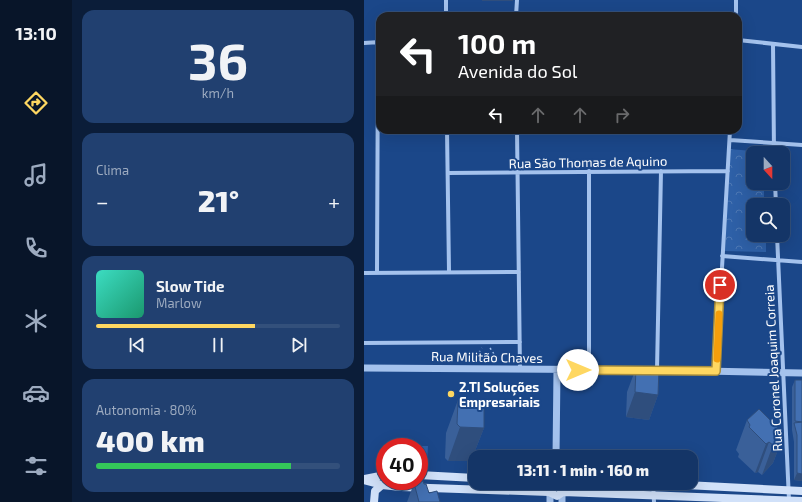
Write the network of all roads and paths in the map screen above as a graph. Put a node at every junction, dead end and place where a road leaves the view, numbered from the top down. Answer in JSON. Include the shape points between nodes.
{"nodes":[{"id":1,"x":446,"y":0,"type":"edge"},
{"id":2,"x":516,"y":0,"type":"edge"},
{"id":3,"x":736,"y":0,"type":"edge"},
{"id":4,"x":446,"y":12,"type":"edge"},
{"id":5,"x":516,"y":12,"type":"edge"},
{"id":6,"x":736,"y":12,"type":"edge"},
{"id":7,"x":742,"y":40,"type":"edge"},
{"id":8,"x":376,"y":42,"type":"edge"},
{"id":9,"x":364,"y":43,"type":"edge"},
{"id":10,"x":773,"y":44,"type":"junction"},
{"id":11,"x":802,"y":47,"type":"edge"},
{"id":12,"x":378,"y":134,"type":"edge"},
{"id":13,"x":447,"y":134,"type":"edge"},
{"id":14,"x":517,"y":134,"type":"edge"},
{"id":15,"x":730,"y":134,"type":"edge"},
{"id":16,"x":730,"y":140,"type":"junction"},
{"id":17,"x":774,"y":142,"type":"junction"},
{"id":18,"x":802,"y":145,"type":"edge"},
{"id":19,"x":774,"y":146,"type":"edge"},
{"id":20,"x":589,"y":171,"type":"junction"},
{"id":21,"x":660,"y":171,"type":"junction"},
{"id":22,"x":728,"y":171,"type":"junction"},
{"id":23,"x":518,"y":172,"type":"junction"},
{"id":24,"x":448,"y":173,"type":"junction"},
{"id":25,"x":777,"y":242,"type":"edge"},
{"id":26,"x":722,"y":256,"type":"junction"},
{"id":27,"x":778,"y":261,"type":"junction"},
{"id":28,"x":802,"y":262,"type":"edge"},
{"id":29,"x":449,"y":271,"type":"junction"},
{"id":30,"x":519,"y":272,"type":"junction"},
{"id":31,"x":364,"y":273,"type":"edge"},
{"id":32,"x":377,"y":273,"type":"junction"},
{"id":33,"x":486,"y":342,"type":"junction"},
{"id":34,"x":520,"y":342,"type":"junction"},
{"id":35,"x":364,"y":343,"type":"edge"},
{"id":36,"x":364,"y":368,"type":"edge"},
{"id":37,"x":469,"y":369,"type":"junction"},
{"id":38,"x":503,"y":369,"type":"junction"},
{"id":39,"x":520,"y":370,"type":"junction"},
{"id":40,"x":557,"y":370,"type":"junction"},
{"id":41,"x":589,"y":370,"type":"junction"},
{"id":42,"x":657,"y":370,"type":"junction"},
{"id":43,"x":716,"y":371,"type":"junction"},
{"id":44,"x":784,"y":372,"type":"junction"},
{"id":45,"x":802,"y":373,"type":"edge"},
{"id":46,"x":556,"y":450,"type":"edge"},
{"id":47,"x":364,"y":473,"type":"edge"},
{"id":48,"x":376,"y":474,"type":"edge"},
{"id":49,"x":428,"y":475,"type":"edge"},
{"id":50,"x":376,"y":476,"type":"edge"},
{"id":51,"x":468,"y":478,"type":"edge"},
{"id":52,"x":364,"y":479,"type":"edge"},
{"id":53,"x":376,"y":483,"type":"edge"},
{"id":54,"x":698,"y":486,"type":"edge"},
{"id":55,"x":428,"y":487,"type":"edge"},
{"id":56,"x":376,"y":490,"type":"edge"},
{"id":57,"x":562,"y":490,"type":"edge"},
{"id":58,"x":563,"y":490,"type":"edge"},
{"id":59,"x":572,"y":490,"type":"edge"},
{"id":60,"x":760,"y":490,"type":"junction"},
{"id":61,"x":788,"y":491,"type":"junction"},
{"id":62,"x":802,"y":491,"type":"edge"},
{"id":63,"x":549,"y":492,"type":"junction"},
{"id":64,"x":653,"y":499,"type":"edge"},
{"id":65,"x":789,"y":500,"type":"junction"},
{"id":66,"x":760,"y":501,"type":"edge"},
{"id":67,"x":802,"y":501,"type":"edge"},
{"id":68,"x":374,"y":502,"type":"edge"},
{"id":69,"x":550,"y":502,"type":"edge"},
{"id":70,"x":562,"y":502,"type":"edge"}],
"edges":[{"from":1,"to":4,"type":"street"},
{"from":2,"to":5,"type":"street"},
{"from":3,"to":6,"type":"street"},
{"from":7,"to":10,"type":"street"},
{"from":8,"to":9,"type":"street"},
{"from":10,"to":11,"type":"street"},
{"from":10,"to":17,"type":"street"},
{"from":12,"to":32,"type":"street"},
{"from":13,"to":24,"type":"street"},
{"from":14,"to":23,"type":"street"},
{"from":15,"to":16,"type":"street"},
{"from":16,"to":17,"type":"street"},
{"from":16,"to":22,"type":"street"},
{"from":17,"to":18,"type":"street"},
{"from":17,"to":19,"type":"street"},
{"from":20,"to":21,"type":"street","name":"Rua São Thomas de Aquino"},
{"from":20,"to":23,"type":"street","name":"Rua São Thomas de Aquino"},
{"from":20,"to":41,"type":"street"},
{"from":21,"to":22,"type":"street","name":"Rua São Thomas de Aquino"},
{"from":21,"to":42,"type":"street"},
{"from":22,"to":26,"type":"street"},
{"from":23,"to":24,"type":"street","name":"Rua São Thomas de Aquino"},
{"from":23,"to":30,"type":"street"},
{"from":24,"to":29,"type":"street"},
{"from":25,"to":27,"type":"street","name":"Rua Coronel Joaquim Correia"},
{"from":26,"to":27,"type":"street"},
{"from":26,"to":43,"type":"street"},
{"from":27,"to":28,"type":"street"},
{"from":27,"to":44,"type":"street","name":"Rua Coronel Joaquim Correia"},
{"from":29,"to":30,"type":"street"},
{"from":29,"to":32,"type":"street"},
{"from":30,"to":34,"type":"street"},
{"from":31,"to":32,"type":"street"},
{"from":33,"to":34,"type":"street"},
{"from":33,"to":35,"type":"street"},
{"from":33,"to":37,"type":"path"},
{"from":33,"to":38,"type":"path"},
{"from":34,"to":39,"type":"street"},
{"from":36,"to":37,"type":"street","name":"Rua Militão Chaves"},
{"from":37,"to":38,"type":"street","name":"Rua Militão Chaves"},
{"from":38,"to":39,"type":"street","name":"Rua Militão Chaves"},
{"from":39,"to":40,"type":"street","name":"Rua Militão Chaves"},
{"from":40,"to":41,"type":"street","name":"Rua Militão Chaves"},
{"from":40,"to":46,"type":"street"},
{"from":41,"to":42,"type":"street","name":"Rua Militão Chaves"},
{"from":42,"to":43,"type":"street","name":"Rua Militão Chaves"},
{"from":43,"to":44,"type":"street","name":"Rua Militão Chaves"},
{"from":44,"to":45,"type":"street","name":"Rua Militão Chaves"},
{"from":44,"to":61,"type":"street","name":"Rua Coronel Joaquim Correia"},
{"from":47,"to":48,"type":"main road"},
{"from":49,"to":51,"type":"main road"},
{"from":50,"to":52,"type":"main road"},
{"from":52,"to":53,"type":"main road"},
{"from":54,"to":60,"type":"main road"},
{"from":55,"to":63,"type":"main road"},
{"from":56,"to":68,"type":"main road"},
{"from":57,"to":63,"type":"main road","via":[[557,496]]},
{"from":58,"to":70,"type":"street"},
{"from":59,"to":64,"type":"main road"},
{"from":60,"to":61,"type":"main road"},
{"from":60,"to":66,"type":"street"},
{"from":61,"to":62,"type":"main road"},
{"from":61,"to":65,"type":"street","name":"Rua Coronel Joaquim Correia"},
{"from":63,"to":69,"type":"street"},
{"from":64,"to":66,"type":"main road"},
{"from":65,"to":66,"type":"main road"},
{"from":65,"to":67,"type":"main road"}]}
